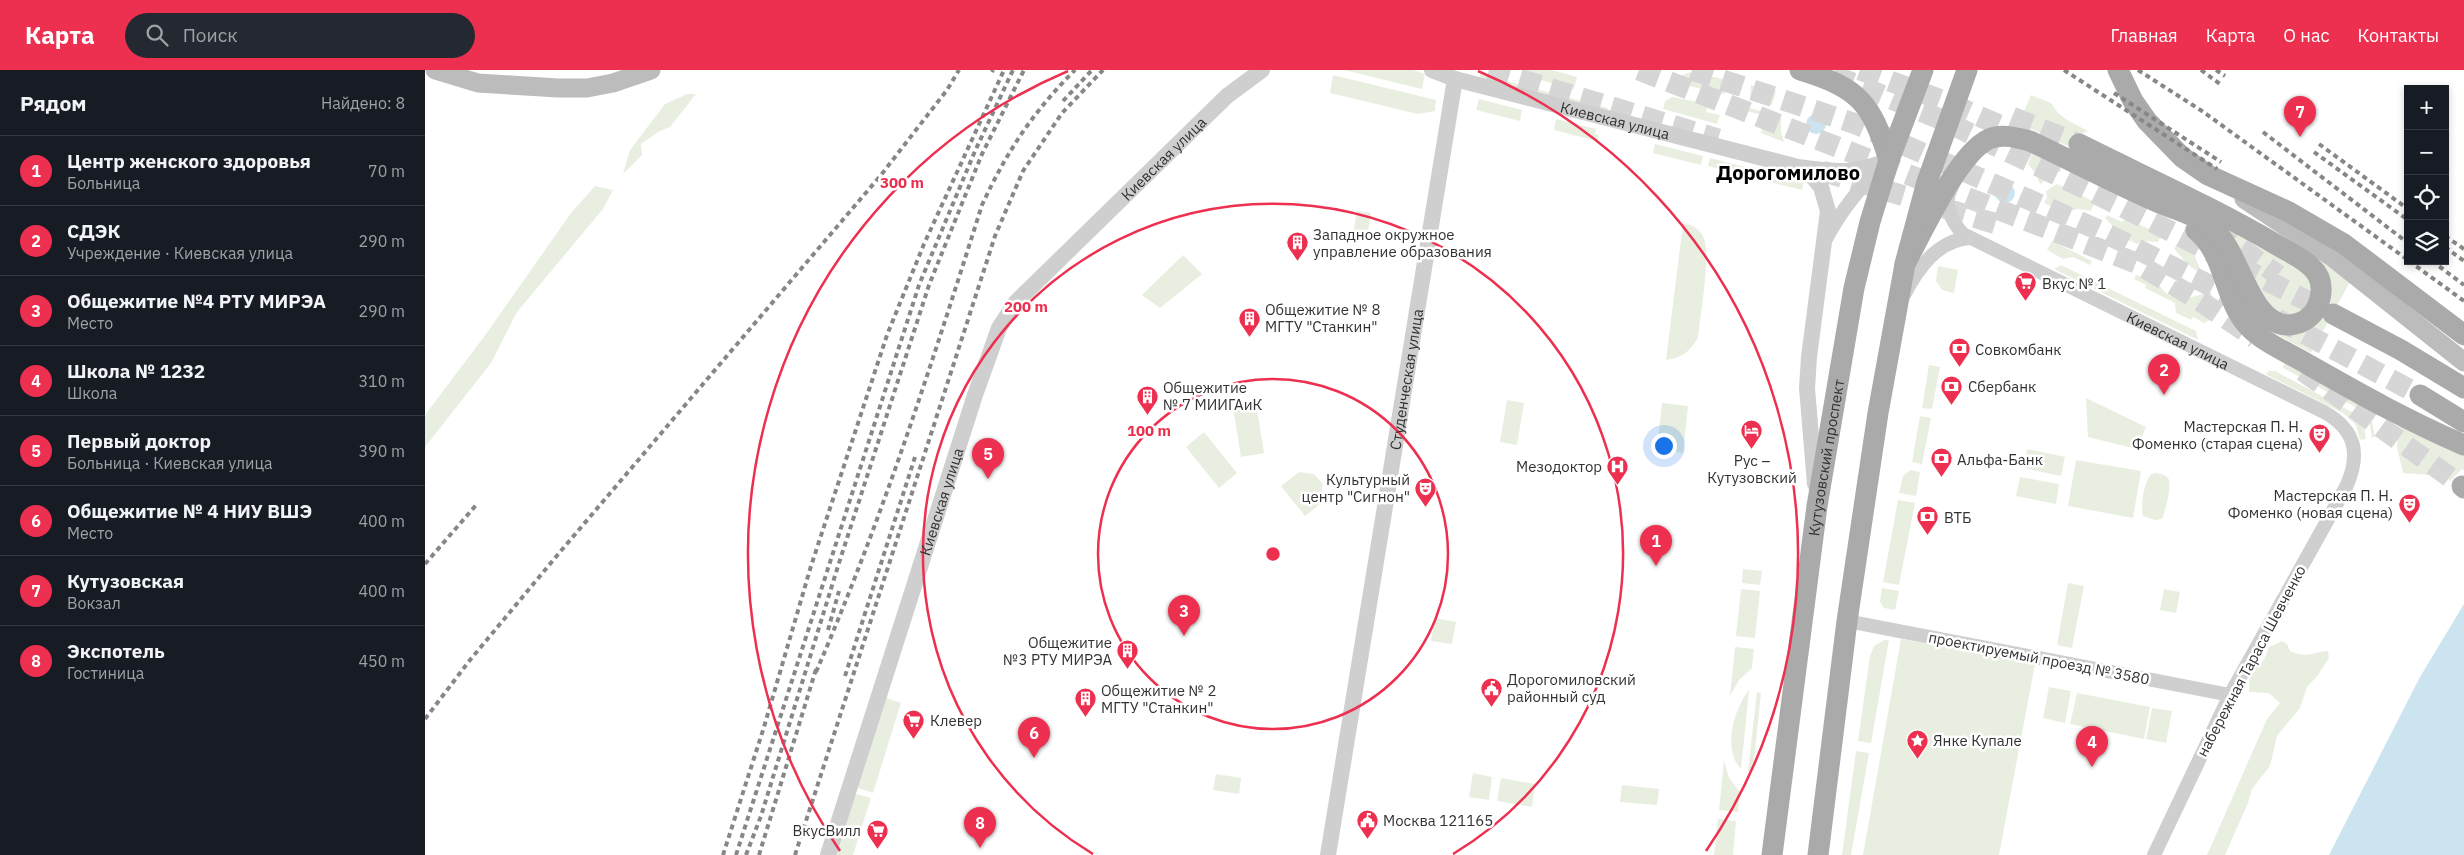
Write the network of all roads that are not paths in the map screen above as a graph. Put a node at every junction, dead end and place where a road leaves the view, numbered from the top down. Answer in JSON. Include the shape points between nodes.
{"nodes":[{"id":1,"x":435,"y":70,"type":"edge"},
{"id":2,"x":651,"y":70,"type":"edge"},
{"id":3,"x":1262,"y":70,"type":"edge"},
{"id":4,"x":1432,"y":70,"type":"edge"},
{"id":5,"x":1800,"y":70,"type":"edge"},
{"id":6,"x":1923,"y":70,"type":"edge"},
{"id":7,"x":1967,"y":70,"type":"edge"},
{"id":8,"x":2119,"y":70,"type":"edge"},
{"id":9,"x":1455,"y":79,"type":"junction"},
{"id":10,"x":2079,"y":144,"type":"tunnel mouth"},
{"id":11,"x":1889,"y":160,"type":"junction"},
{"id":12,"x":1798,"y":167,"type":"junction"},
{"id":13,"x":1948,"y":188,"type":"junction"},
{"id":14,"x":2157,"y":202,"type":"junction"},
{"id":15,"x":2309,"y":232,"type":"junction"},
{"id":16,"x":1969,"y":238,"type":"junction"},
{"id":17,"x":1825,"y":243,"type":"junction"},
{"id":18,"x":1905,"y":264,"type":"junction"},
{"id":19,"x":1898,"y":306,"type":"junction"},
{"id":20,"x":2333,"y":314,"type":"tunnel mouth"},
{"id":21,"x":2464,"y":335,"type":"edge"},
{"id":22,"x":2401,"y":350,"type":"junction"},
{"id":23,"x":2464,"y":362,"type":"edge"},
{"id":24,"x":2464,"y":378,"type":"edge"},
{"id":25,"x":2464,"y":388,"type":"edge"},
{"id":26,"x":2420,"y":395,"type":"tunnel mouth"},
{"id":27,"x":2464,"y":422,"type":"edge"},
{"id":28,"x":2464,"y":445,"type":"edge"},
{"id":29,"x":2353,"y":469,"type":"joint"},
{"id":30,"x":1817,"y":506,"type":"junction"},
{"id":31,"x":1847,"y":621,"type":"junction"},
{"id":32,"x":2230,"y":695,"type":"junction"},
{"id":33,"x":828,"y":855,"type":"edge"},
{"id":34,"x":1328,"y":855,"type":"edge"},
{"id":35,"x":1772,"y":855,"type":"edge"},
{"id":36,"x":1818,"y":855,"type":"edge"},
{"id":37,"x":2154,"y":855,"type":"edge"}],
"edges":[{"from":1,"to":2,"type":"main road","via":[[478,83],[558,88],[596,86]]},
{"from":3,"to":33,"type":"street","name":"Киевская улица","via":[[1227,96],[1071,246],[1016,302],[999,328]]},
{"from":4,"to":9,"type":"street","name":"Киевская улица"},
{"from":5,"to":11,"type":"main road","via":[[1830,79],[1855,94],[1873,118]]},
{"from":6,"to":11,"type":"main road","name":"Кутузовский проспект"},
{"from":7,"to":18,"type":"main road","via":[[1933,164]]},
{"from":8,"to":15,"type":"main road","via":[[2133,101],[2182,157]]},
{"from":9,"to":12,"type":"street","name":"Киевская улица"},
{"from":9,"to":34,"type":"street","name":"Студенческая улица"},
{"from":10,"to":14,"type":"main road","via":[[2243,225],[2305,262],[2318,275],[2320,282],[2321,294],[2312,314],[2297,324],[2271,321],[2259,310],[2231,251],[2214,229]]},
{"from":11,"to":12,"type":"street","name":"Киевская улица","via":[[1851,172]]},
{"from":11,"to":17,"type":"street","via":[[1849,201]]},
{"from":11,"to":30,"type":"main road","name":"Кутузовский проспект","via":[[1854,288]]},
{"from":12,"to":17,"type":"street","name":"Киевская улица","via":[[1815,179],[1825,198],[1828,211]]},
{"from":13,"to":14,"type":"main road","via":[[1979,145],[1990,139],[2014,137],[2030,141]]},
{"from":13,"to":16,"type":"street","name":"Киевская улица","via":[[1949,213],[1954,224]]},
{"from":13,"to":18,"type":"main road"},
{"from":14,"to":28,"type":"main road","via":[[2197,230],[2211,245],[2240,314],[2256,333],[2376,404]]},
{"from":15,"to":21,"type":"main road","via":[[2344,244]]},
{"from":15,"to":23,"type":"main road","via":[[2332,257]]},
{"from":16,"to":19,"type":"street","via":[[1940,248],[1912,280]]},
{"from":16,"to":29,"type":"street","name":"Киевская улица","via":[[2337,419],[2345,426],[2352,441]]},
{"from":17,"to":30,"type":"street","name":"Киевская улица","via":[[1807,388]]},
{"from":18,"to":19,"type":"main road"},
{"from":19,"to":31,"type":"main road","via":[[1878,413]]},
{"from":20,"to":22,"type":"main road"},
{"from":22,"to":24,"type":"main road"},
{"from":22,"to":25,"type":"main road"},
{"from":26,"to":27,"type":"main road"},
{"from":29,"to":32,"type":"street","name":"набережная Тараса Шевченко"},
{"from":30,"to":35,"type":"main road","name":"Кутузовский проспект"},
{"from":31,"to":32,"type":"street","name":"проектируемый проезд № 3580"},
{"from":31,"to":36,"type":"main road"},
{"from":32,"to":37,"type":"street","name":"набережная Тараса Шевченко"}]}
